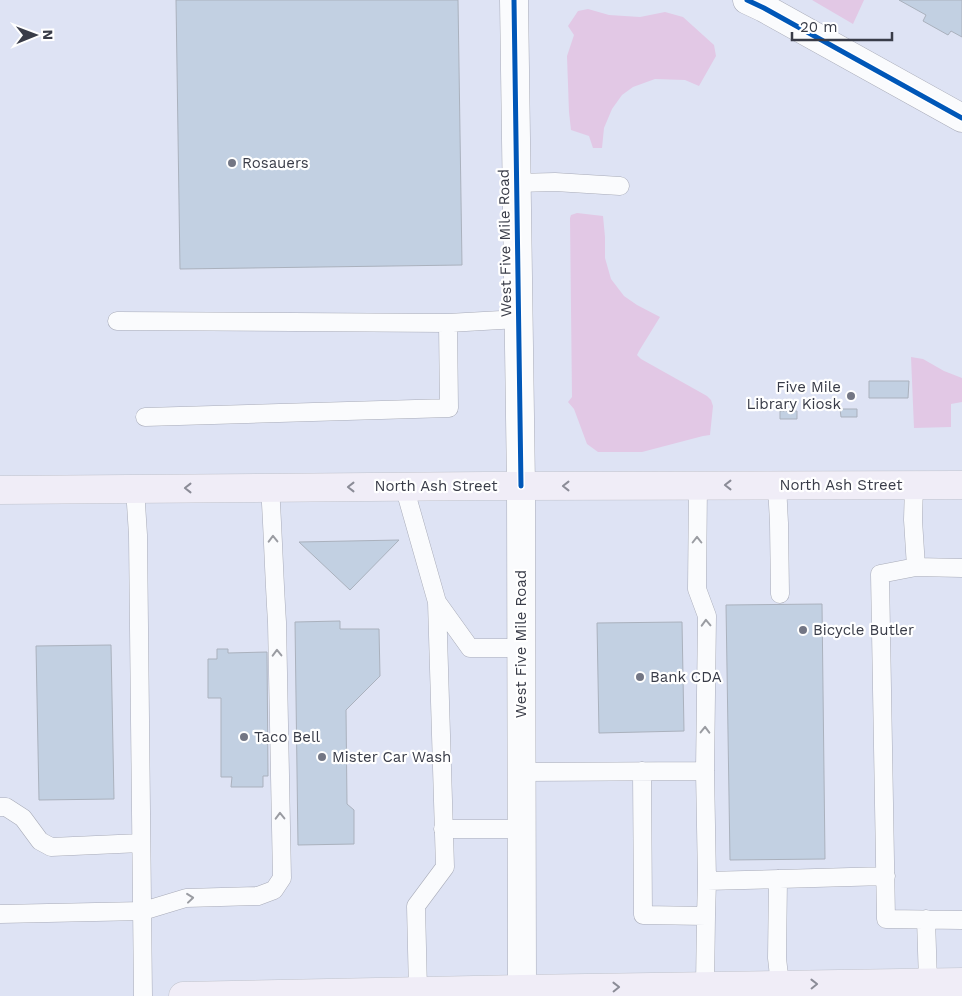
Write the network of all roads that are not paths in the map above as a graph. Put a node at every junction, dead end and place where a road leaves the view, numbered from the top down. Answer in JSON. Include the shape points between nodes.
{"nodes":[{"id":1,"x":514,"y":0,"type":"edge"},
{"id":2,"x":747,"y":0,"type":"edge"},
{"id":3,"x":962,"y":118,"type":"edge"},
{"id":4,"x":516,"y":183,"type":"junction"},
{"id":5,"x":620,"y":186,"type":"dead end"},
{"id":6,"x":518,"y":319,"type":"junction"},
{"id":7,"x":117,"y":321,"type":"dead end"},
{"id":8,"x":448,"y":323,"type":"junction"},
{"id":9,"x":145,"y":417,"type":"dead end"},
{"id":10,"x":698,"y":485,"type":"junction"},
{"id":11,"x":777,"y":485,"type":"junction"},
{"id":12,"x":914,"y":485,"type":"junction"},
{"id":13,"x":404,"y":486,"type":"junction"},
{"id":14,"x":521,"y":486,"type":"junction"},
{"id":15,"x":962,"y":486,"type":"edge"},
{"id":16,"x":270,"y":487,"type":"junction"},
{"id":17,"x":135,"y":488,"type":"junction"},
{"id":18,"x":0,"y":490,"type":"edge"},
{"id":19,"x":916,"y":567,"type":"junction"},
{"id":20,"x":962,"y":568,"type":"edge"},
{"id":21,"x":780,"y":594,"type":"dead end"},
{"id":22,"x":437,"y":602,"type":"junction"},
{"id":23,"x":521,"y":648,"type":"junction"},
{"id":24,"x":642,"y":771,"type":"junction"},
{"id":25,"x":705,"y":771,"type":"junction"},
{"id":26,"x":521,"y":772,"type":"junction"},
{"id":27,"x":0,"y":807,"type":"edge"},
{"id":28,"x":443,"y":829,"type":"junction"},
{"id":29,"x":522,"y":829,"type":"junction"},
{"id":30,"x":141,"y":843,"type":"junction"},
{"id":31,"x":886,"y":876,"type":"junction"},
{"id":32,"x":778,"y":880,"type":"junction"},
{"id":33,"x":707,"y":881,"type":"junction"},
{"id":34,"x":142,"y":910,"type":"junction"},
{"id":35,"x":0,"y":914,"type":"edge"},
{"id":36,"x":706,"y":916,"type":"junction"},
{"id":37,"x":926,"y":920,"type":"junction"},
{"id":38,"x":962,"y":920,"type":"edge"},
{"id":39,"x":928,"y":982,"type":"junction"},
{"id":40,"x":962,"y":982,"type":"edge"},
{"id":41,"x":780,"y":985,"type":"junction"},
{"id":42,"x":705,"y":986,"type":"junction"},
{"id":43,"x":418,"y":991,"type":"junction"},
{"id":44,"x":523,"y":992,"type":"edge"},
{"id":45,"x":143,"y":996,"type":"edge"},
{"id":46,"x":183,"y":996,"type":"edge"}],
"edges":[{"from":1,"to":4,"type":"main road","name":"West Five Mile Road"},
{"from":2,"to":3,"type":"main road"},
{"from":4,"to":5,"type":"lane"},
{"from":4,"to":6,"type":"main road","name":"West Five Mile Road"},
{"from":6,"to":8,"type":"lane"},
{"from":6,"to":14,"type":"main road","name":"West Five Mile Road"},
{"from":7,"to":8,"type":"lane"},
{"from":8,"to":9,"type":"lane","via":[[449,408]]},
{"from":11,"to":10,"type":"main road","name":"North Ash Street","one_way":true},
{"from":10,"to":14,"type":"main road","name":"North Ash Street","one_way":true},
{"from":25,"to":10,"type":"lane","one_way":true,"via":[[707,616],[697,589]]},
{"from":11,"to":12,"type":"main road","name":"North Ash Street"},
{"from":11,"to":21,"type":"lane"},
{"from":12,"to":15,"type":"main road","name":"North Ash Street"},
{"from":12,"to":19,"type":"lane"},
{"from":13,"to":14,"type":"main road","name":"North Ash Street"},
{"from":13,"to":16,"type":"main road","name":"North Ash Street","one_way":true},
{"from":13,"to":22,"type":"lane"},
{"from":14,"to":23,"type":"main road","name":"West Five Mile Road"},
{"from":16,"to":17,"type":"main road","name":"North Ash Street","one_way":true},
{"from":34,"to":16,"type":"lane","one_way":true,"via":[[186,898],[258,896],[274,890],[282,878],[277,622]]},
{"from":17,"to":18,"type":"main road","name":"North Ash Street"},
{"from":17,"to":30,"type":"lane"},
{"from":19,"to":20,"type":"lane"},
{"from":19,"to":31,"type":"lane","via":[[880,574]]},
{"from":22,"to":23,"type":"lane","via":[[470,648]]},
{"from":22,"to":28,"type":"lane"},
{"from":23,"to":26,"type":"main road","name":"West Five Mile Road"},
{"from":24,"to":25,"type":"lane"},
{"from":24,"to":26,"type":"lane"},
{"from":24,"to":36,"type":"lane","via":[[643,915]]},
{"from":25,"to":33,"type":"lane"},
{"from":26,"to":29,"type":"main road","name":"West Five Mile Road"},
{"from":27,"to":30,"type":"lane","via":[[6,807],[23,818],[40,842],[52,847]]},
{"from":28,"to":29,"type":"lane"},
{"from":28,"to":43,"type":"lane","via":[[445,867],[416,906]]},
{"from":29,"to":44,"type":"main road","name":"West Five Mile Road"},
{"from":30,"to":34,"type":"lane"},
{"from":31,"to":32,"type":"lane"},
{"from":31,"to":37,"type":"lane","via":[[886,919]]},
{"from":32,"to":33,"type":"lane"},
{"from":32,"to":41,"type":"lane"},
{"from":33,"to":36,"type":"lane"},
{"from":34,"to":35,"type":"lane"},
{"from":34,"to":45,"type":"lane"},
{"from":36,"to":42,"type":"lane"},
{"from":37,"to":38,"type":"lane"},
{"from":37,"to":39,"type":"lane"},
{"from":39,"to":40,"type":"main road"},
{"from":41,"to":39,"type":"main road","one_way":true},
{"from":41,"to":42,"type":"main road"},
{"from":44,"to":42,"type":"main road","one_way":true},
{"from":43,"to":44,"type":"main road"},
{"from":43,"to":46,"type":"main road"}]}
